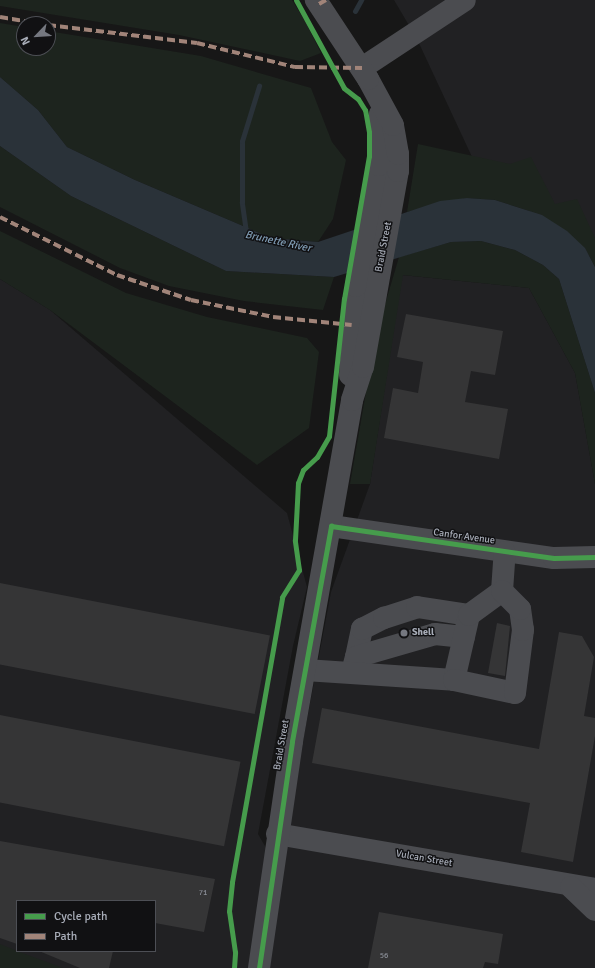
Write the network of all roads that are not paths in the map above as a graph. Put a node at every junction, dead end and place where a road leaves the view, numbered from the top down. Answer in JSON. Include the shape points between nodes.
{"nodes":[{"id":1,"x":316,"y":0,"type":"edge"},
{"id":2,"x":465,"y":0,"type":"edge"},
{"id":3,"x":438,"y":10,"type":"edge"},
{"id":4,"x":362,"y":68,"type":"junction"},
{"id":5,"x":383,"y":199,"type":"junction"},
{"id":6,"x":352,"y":400,"type":"junction"},
{"id":7,"x":331,"y":526,"type":"junction"},
{"id":8,"x":505,"y":552,"type":"junction"},
{"id":9,"x":595,"y":557,"type":"edge"},
{"id":10,"x":502,"y":591,"type":"junction"},
{"id":11,"x":469,"y":615,"type":"junction"},
{"id":12,"x":464,"y":637,"type":"junction"},
{"id":13,"x":354,"y":665,"type":"junction"},
{"id":14,"x":305,"y":670,"type":"junction"},
{"id":15,"x":454,"y":680,"type":"junction"},
{"id":16,"x":277,"y":834,"type":"junction"},
{"id":17,"x":571,"y":887,"type":"junction"},
{"id":18,"x":595,"y":889,"type":"edge"},
{"id":19,"x":595,"y":910,"type":"edge"},
{"id":20,"x":259,"y":968,"type":"edge"}],
"edges":[{"from":1,"to":4,"type":"street","name":"Braid Street"},
{"from":2,"to":3,"type":"street"},
{"from":3,"to":4,"type":"street"},
{"from":4,"to":5,"type":"street","name":"Braid Street","via":[[393,125],[398,154]]},
{"from":5,"to":6,"type":"street","name":"Braid Street","via":[[380,269],[363,367]]},
{"from":5,"to":6,"type":"street","name":"Braid Street","via":[[356,286],[350,364]]},
{"from":6,"to":7,"type":"street","name":"Braid Street"},
{"from":7,"to":8,"type":"street","name":"Canfor Avenue"},
{"from":7,"to":14,"type":"street","name":"Braid Street"},
{"from":8,"to":9,"type":"street","name":"Canfor Avenue","via":[[554,558]]},
{"from":8,"to":10,"type":"street"},
{"from":10,"to":11,"type":"street"},
{"from":10,"to":15,"type":"street","via":[[520,609],[522,623],[515,693]]},
{"from":11,"to":12,"type":"street"},
{"from":11,"to":13,"type":"street","via":[[417,607],[384,618],[362,629]]},
{"from":12,"to":13,"type":"street","via":[[435,634]]},
{"from":12,"to":15,"type":"street"},
{"from":13,"to":14,"type":"street"},
{"from":13,"to":15,"type":"street"},
{"from":14,"to":16,"type":"street","name":"Braid Street"},
{"from":16,"to":17,"type":"street","name":"Vulcan Street"},
{"from":16,"to":20,"type":"street","name":"Braid Street"},
{"from":17,"to":18,"type":"street","name":"Vulcan Street"},
{"from":17,"to":19,"type":"street"}]}
